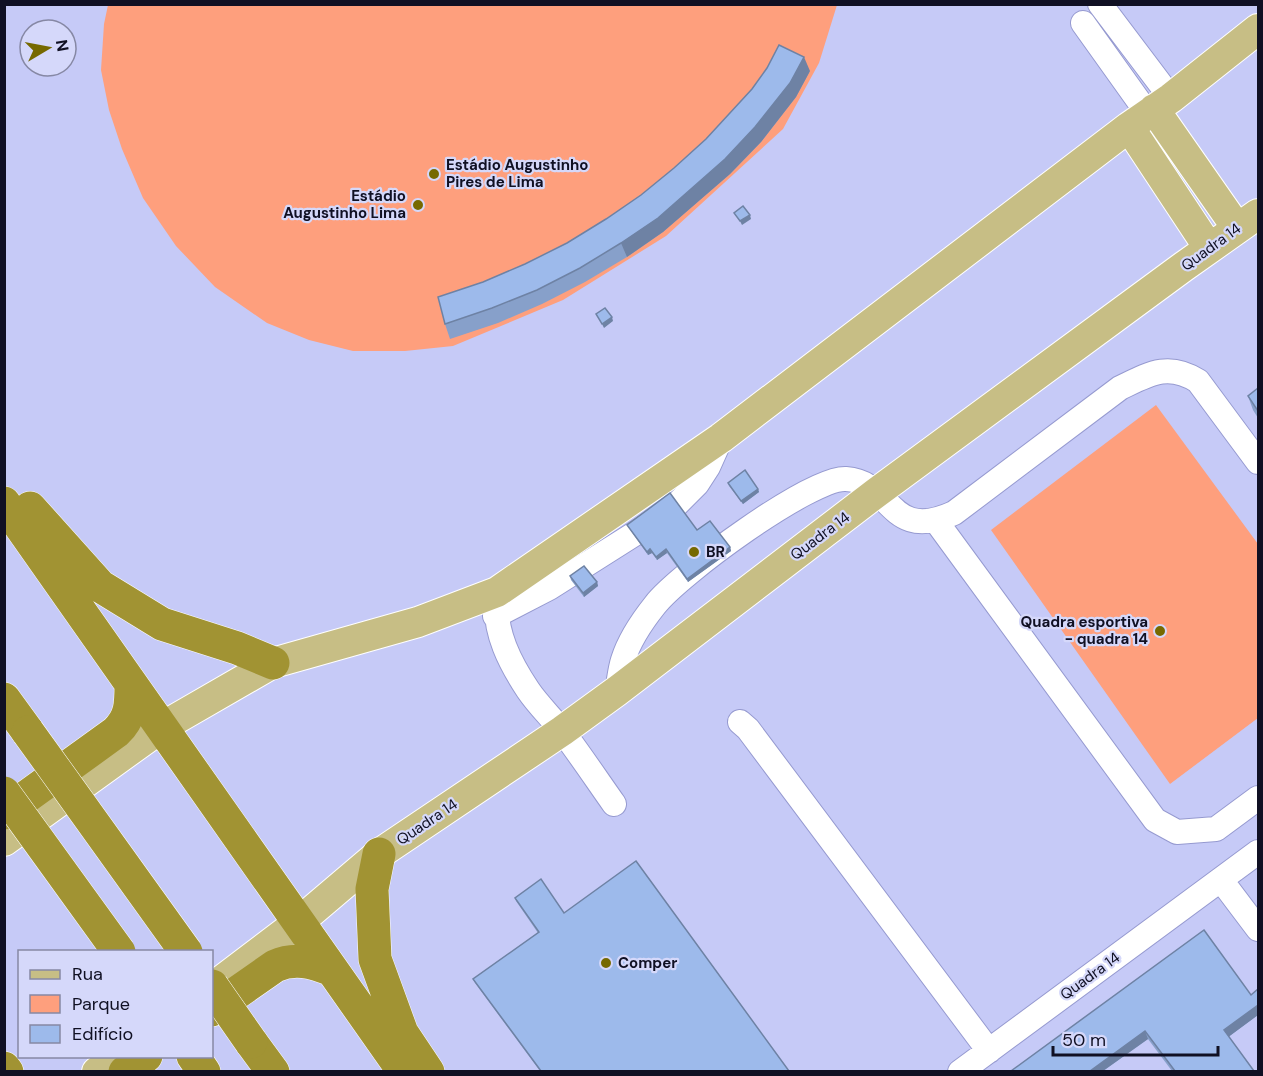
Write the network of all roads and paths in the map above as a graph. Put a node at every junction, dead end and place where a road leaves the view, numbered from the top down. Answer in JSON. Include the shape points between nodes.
{"nodes":[{"id":1,"x":1100,"y":4,"type":"edge"},
{"id":2,"x":1083,"y":23,"type":"dead end"},
{"id":3,"x":1258,"y":29,"type":"edge"},
{"id":4,"x":1150,"y":112,"type":"junction"},
{"id":5,"x":1248,"y":221,"type":"edge"},
{"id":6,"x":1209,"y":248,"type":"junction"},
{"id":7,"x":1258,"y":462,"type":"edge"},
{"id":8,"x":4,"y":480,"type":"edge"},
{"id":9,"x":876,"y":494,"type":"junction"},
{"id":10,"x":4,"y":503,"type":"edge"},
{"id":11,"x":936,"y":521,"type":"junction"},
{"id":12,"x":496,"y":604,"type":"junction"},
{"id":13,"x":273,"y":663,"type":"junction"},
{"id":14,"x":131,"y":684,"type":"junction"},
{"id":15,"x":617,"y":691,"type":"junction"},
{"id":16,"x":4,"y":699,"type":"edge"},
{"id":17,"x":740,"y":722,"type":"dead end"},
{"id":18,"x":162,"y":727,"type":"junction"},
{"id":19,"x":562,"y":731,"type":"junction"},
{"id":20,"x":4,"y":793,"type":"edge"},
{"id":21,"x":1258,"y":798,"type":"edge"},
{"id":22,"x":614,"y":804,"type":"dead end"},
{"id":23,"x":4,"y":813,"type":"edge"},
{"id":24,"x":4,"y":841,"type":"edge"},
{"id":25,"x":1258,"y":852,"type":"edge"},
{"id":26,"x":379,"y":854,"type":"junction"},
{"id":27,"x":1221,"y":880,"type":"junction"},
{"id":28,"x":299,"y":922,"type":"junction"},
{"id":29,"x":1258,"y":929,"type":"edge"},
{"id":30,"x":118,"y":950,"type":"edge"},
{"id":31,"x":185,"y":950,"type":"edge"},
{"id":32,"x":332,"y":970,"type":"junction"},
{"id":33,"x":213,"y":986,"type":"edge"},
{"id":34,"x":213,"y":988,"type":"edge"},
{"id":35,"x":213,"y":1009,"type":"edge"},
{"id":36,"x":989,"y":1051,"type":"junction"},
{"id":37,"x":114,"y":1058,"type":"edge"},
{"id":38,"x":143,"y":1058,"type":"edge"},
{"id":39,"x":97,"y":1071,"type":"edge"},
{"id":40,"x":125,"y":1071,"type":"edge"},
{"id":41,"x":273,"y":1071,"type":"edge"},
{"id":42,"x":404,"y":1071,"type":"edge"},
{"id":43,"x":428,"y":1071,"type":"edge"},
{"id":44,"x":960,"y":1071,"type":"edge"}],
"edges":[{"from":1,"to":4,"type":"street"},
{"from":2,"to":4,"type":"street"},
{"from":3,"to":4,"type":"main road"},
{"from":4,"to":5,"type":"main road"},
{"from":4,"to":6,"type":"main road"},
{"from":4,"to":12,"type":"main road"},
{"from":5,"to":6,"type":"main road","name":"Quadra 14"},
{"from":6,"to":9,"type":"main road","name":"Quadra 14"},
{"from":7,"to":11,"type":"street","via":[[1198,381],[1170,370],[1150,374],[1120,388],[954,513]]},
{"from":8,"to":13,"type":"highway","via":[[100,586],[162,624]]},
{"from":9,"to":11,"type":"street","via":[[910,519]]},
{"from":9,"to":15,"type":"main road","name":"Quadra 14"},
{"from":9,"to":15,"type":"street","via":[[854,480],[826,483],[747,528],[702,562],[656,603],[640,627],[623,659]]},
{"from":10,"to":14,"type":"highway"},
{"from":11,"to":21,"type":"street","via":[[1155,820],[1177,832],[1216,829]]},
{"from":12,"to":13,"type":"main road"},
{"from":12,"to":19,"type":"street","via":[[501,638],[518,674]]},
{"from":13,"to":18,"type":"main road"},
{"from":14,"to":18,"type":"highway"},
{"from":14,"to":23,"type":"highway","via":[[130,711],[124,724]]},
{"from":15,"to":19,"type":"main road","name":"Quadra 14"},
{"from":16,"to":31,"type":"highway","bridge":true},
{"from":17,"to":36,"type":"street"},
{"from":18,"to":24,"type":"main road"},
{"from":18,"to":28,"type":"highway"},
{"from":19,"to":22,"type":"street"},
{"from":19,"to":26,"type":"main road","name":"Quadra 14"},
{"from":20,"to":30,"type":"highway","bridge":true},
{"from":25,"to":27,"type":"street","name":"Quadra 14"},
{"from":26,"to":28,"type":"main road","name":"Quadra 14"},
{"from":26,"to":43,"type":"highway","via":[[372,890],[375,959],[402,1033]]},
{"from":27,"to":29,"type":"street"},
{"from":27,"to":36,"type":"street","name":"Quadra 14"},
{"from":28,"to":32,"type":"highway"},
{"from":28,"to":33,"type":"main road","name":"Quadra 14"},
{"from":32,"to":35,"type":"highway","via":[[315,963],[286,961]]},
{"from":32,"to":42,"type":"highway"},
{"from":34,"to":41,"type":"highway","bridge":true},
{"from":36,"to":44,"type":"street","name":"Quadra 14"},
{"from":37,"to":39,"type":"main road"},
{"from":38,"to":40,"type":"highway"}]}
